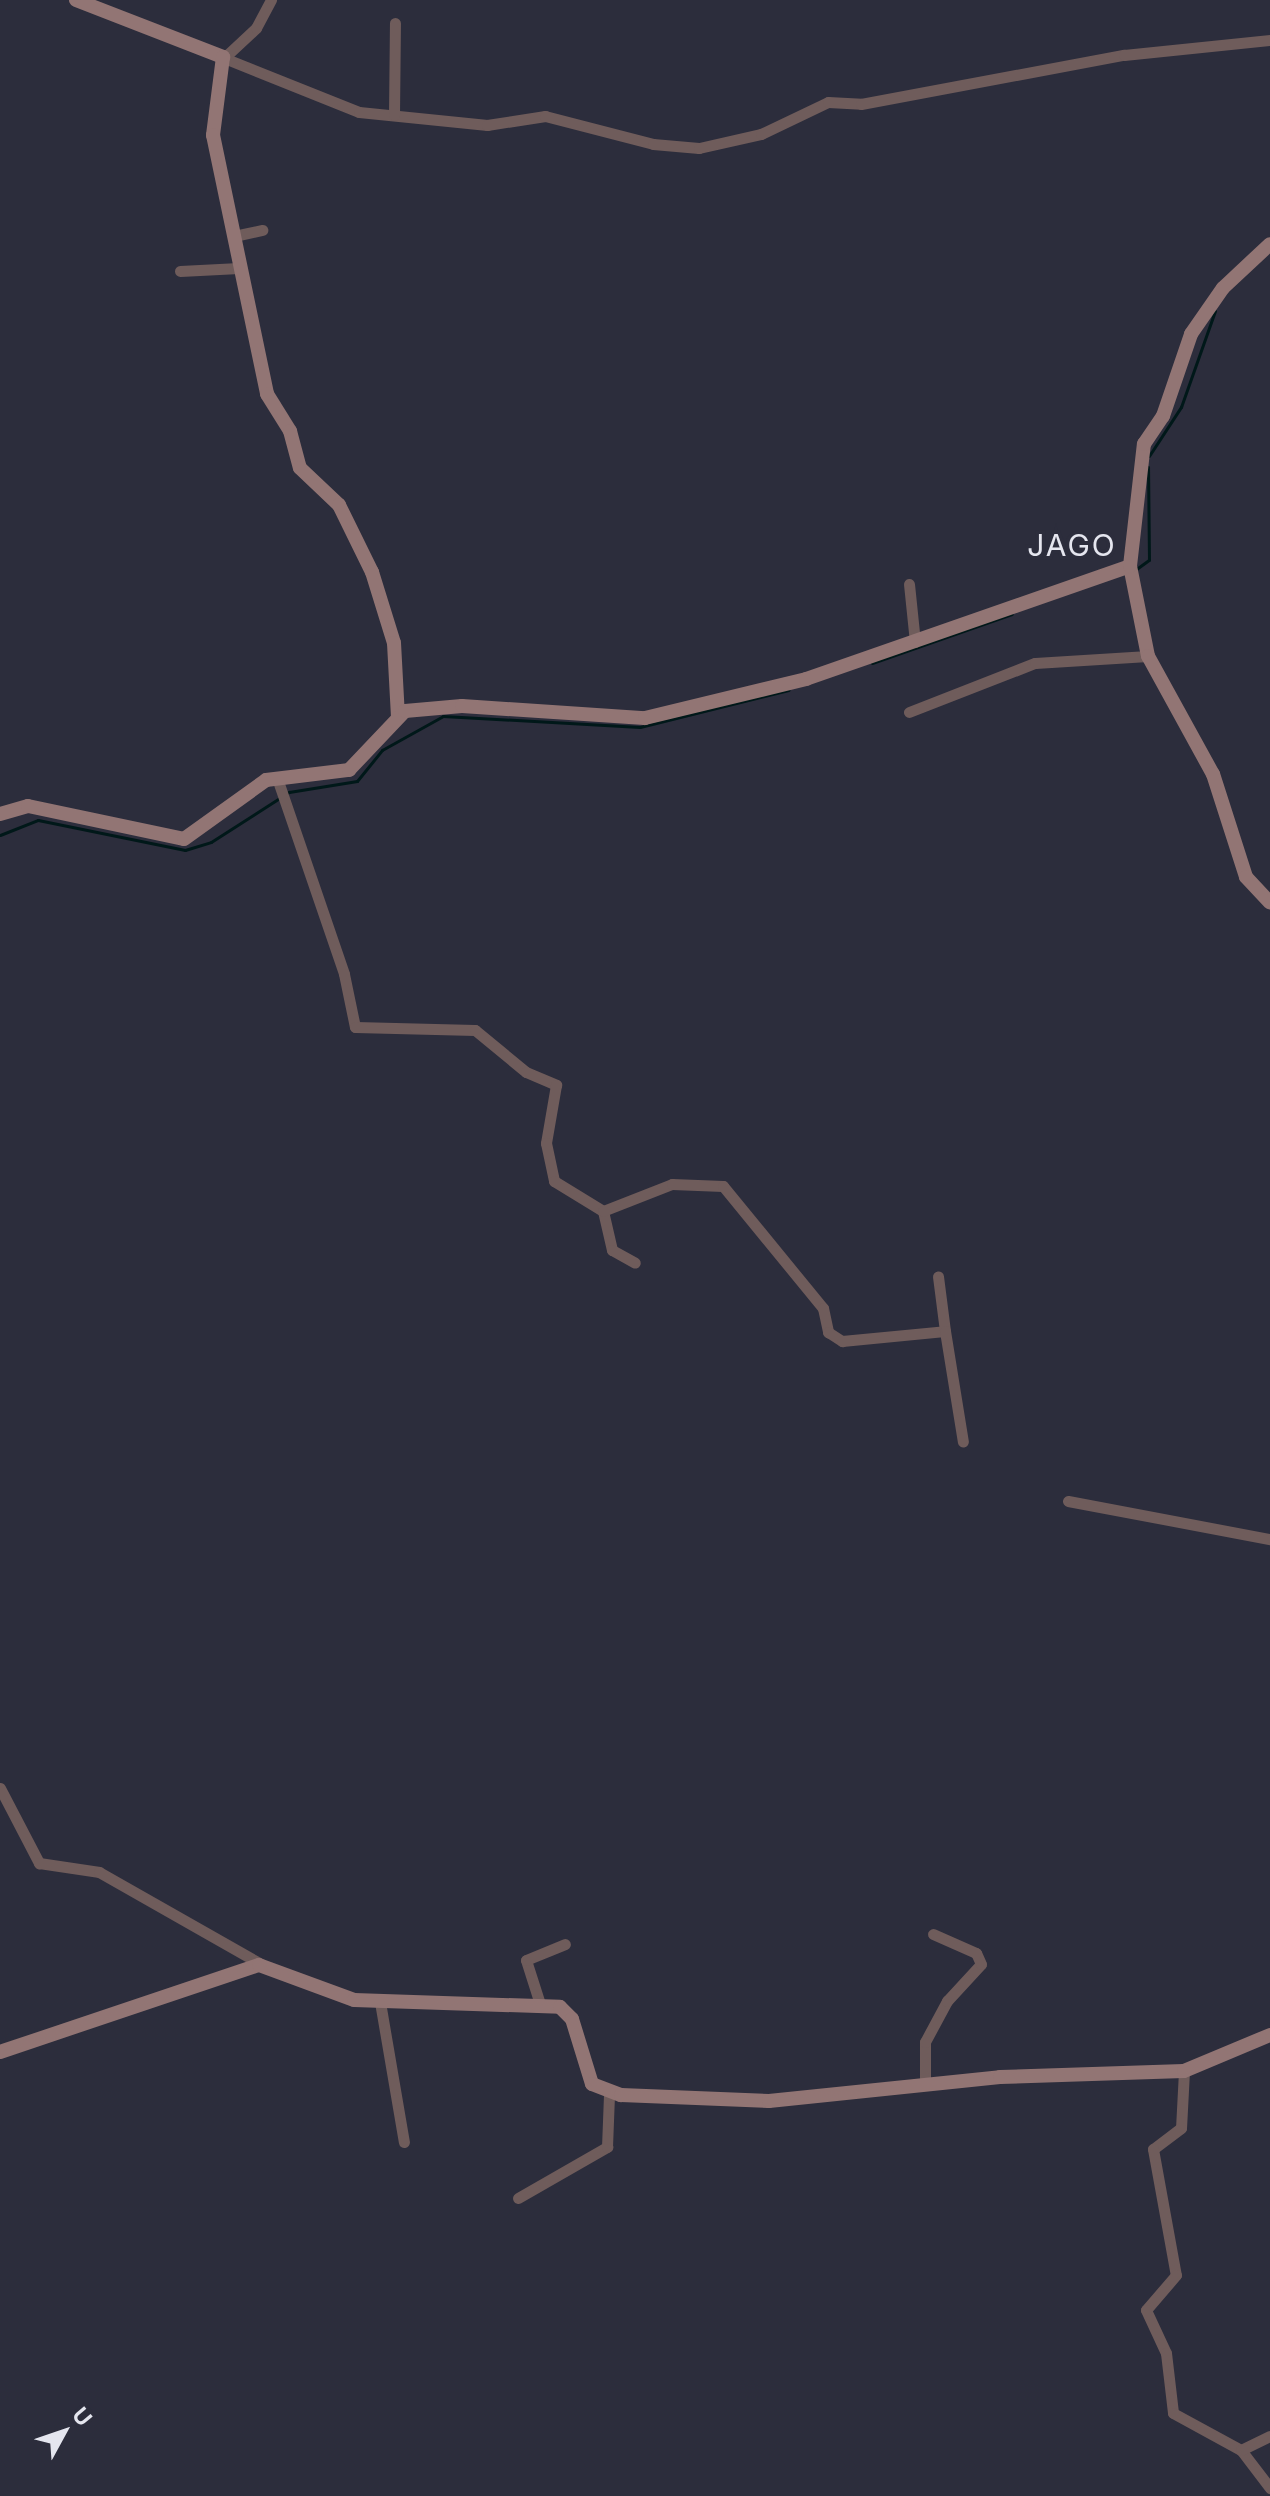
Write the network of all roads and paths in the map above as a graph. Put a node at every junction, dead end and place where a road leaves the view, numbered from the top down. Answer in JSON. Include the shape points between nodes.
{"nodes":[{"id":1,"x":76,"y":0,"type":"edge"},
{"id":2,"x":271,"y":0,"type":"edge"},
{"id":3,"x":395,"y":23,"type":"dead end"},
{"id":4,"x":1270,"y":40,"type":"edge"},
{"id":5,"x":225,"y":57,"type":"junction"},
{"id":6,"x":394,"y":115,"type":"junction"},
{"id":7,"x":262,"y":230,"type":"dead end"},
{"id":8,"x":234,"y":236,"type":"junction"},
{"id":9,"x":1270,"y":244,"type":"edge"},
{"id":10,"x":239,"y":268,"type":"junction"},
{"id":11,"x":180,"y":271,"type":"dead end"},
{"id":12,"x":1130,"y":570,"type":"junction"},
{"id":13,"x":909,"y":584,"type":"dead end"},
{"id":14,"x":915,"y":642,"type":"junction"},
{"id":15,"x":1148,"y":656,"type":"junction"},
{"id":16,"x":909,"y":712,"type":"dead end"},
{"id":17,"x":398,"y":716,"type":"junction"},
{"id":18,"x":278,"y":781,"type":"junction"},
{"id":19,"x":0,"y":814,"type":"edge"},
{"id":20,"x":1269,"y":901,"type":"edge"},
{"id":21,"x":603,"y":1211,"type":"junction"},
{"id":22,"x":635,"y":1263,"type":"dead end"},
{"id":23,"x":938,"y":1276,"type":"dead end"},
{"id":24,"x":945,"y":1331,"type":"junction"},
{"id":25,"x":963,"y":1442,"type":"dead end"},
{"id":26,"x":1068,"y":1501,"type":"dead end"},
{"id":27,"x":1270,"y":1539,"type":"edge"},
{"id":28,"x":0,"y":1788,"type":"edge"},
{"id":29,"x":933,"y":1934,"type":"dead end"},
{"id":30,"x":565,"y":1944,"type":"dead end"},
{"id":31,"x":263,"y":1965,"type":"junction"},
{"id":32,"x":380,"y":2002,"type":"junction"},
{"id":33,"x":540,"y":2004,"type":"junction"},
{"id":34,"x":1270,"y":2035,"type":"edge"},
{"id":35,"x":0,"y":2052,"type":"edge"},
{"id":36,"x":1184,"y":2071,"type":"junction"},
{"id":37,"x":925,"y":2083,"type":"junction"},
{"id":38,"x":609,"y":2094,"type":"junction"},
{"id":39,"x":404,"y":2142,"type":"dead end"},
{"id":40,"x":518,"y":2198,"type":"dead end"},
{"id":41,"x":1270,"y":2436,"type":"edge"},
{"id":42,"x":1241,"y":2450,"type":"junction"},
{"id":43,"x":1270,"y":2488,"type":"edge"}],
"edges":[{"from":1,"to":5,"type":"street"},
{"from":2,"to":5,"type":"street","via":[[256,28]]},
{"from":3,"to":6,"type":"street"},
{"from":4,"to":6,"type":"street","via":[[1124,55],[861,104],[828,102],[761,134],[699,148],[653,144],[545,116],[487,125]]},
{"from":5,"to":6,"type":"street","via":[[315,98]]},
{"from":5,"to":8,"type":"street","via":[[212,128]]},
{"from":7,"to":8,"type":"street"},
{"from":8,"to":10,"type":"street"},
{"from":9,"to":12,"type":"street","via":[[1223,288],[1191,334],[1163,416],[1144,444]]},
{"from":10,"to":11,"type":"street"},
{"from":10,"to":17,"type":"street","via":[[267,394],[290,431],[306,478],[339,505],[372,572],[394,643]]},
{"from":12,"to":14,"type":"street"},
{"from":12,"to":15,"type":"street"},
{"from":13,"to":14,"type":"street"},
{"from":14,"to":17,"type":"street","via":[[806,679],[645,718],[462,706]]},
{"from":15,"to":16,"type":"street","via":[[1035,663]]},
{"from":15,"to":20,"type":"street","via":[[1213,774],[1246,877]]},
{"from":17,"to":18,"type":"street","via":[[349,770]]},
{"from":18,"to":19,"type":"street","via":[[184,839],[28,806]]},
{"from":18,"to":21,"type":"street","via":[[344,974],[355,1027],[475,1030],[526,1072],[554,1083],[559,1097],[546,1143],[554,1181]]},
{"from":21,"to":22,"type":"street","via":[[612,1250]]},
{"from":21,"to":24,"type":"street","via":[[672,1184],[714,1183],[750,1212],[826,1313],[836,1339]]},
{"from":23,"to":24,"type":"street"},
{"from":24,"to":25,"type":"street"},
{"from":26,"to":27,"type":"street"},
{"from":28,"to":31,"type":"street","via":[[41,1864],[99,1872]]},
{"from":29,"to":37,"type":"street","via":[[976,1953],[981,1964],[947,2001],[925,2042]]},
{"from":30,"to":33,"type":"street","via":[[526,1960]]},
{"from":31,"to":32,"type":"street","via":[[324,1994]]},
{"from":31,"to":35,"type":"street"},
{"from":32,"to":33,"type":"street"},
{"from":32,"to":39,"type":"street"},
{"from":33,"to":38,"type":"street","via":[[567,2012],[588,2078]]},
{"from":34,"to":36,"type":"street"},
{"from":36,"to":37,"type":"street"},
{"from":36,"to":42,"type":"street","via":[[1181,2128],[1153,2149],[1176,2275],[1145,2305],[1166,2353],[1173,2413]]},
{"from":37,"to":38,"type":"street","via":[[769,2101]]},
{"from":38,"to":40,"type":"street","via":[[607,2147]]},
{"from":41,"to":42,"type":"street"},
{"from":42,"to":43,"type":"street"}]}
